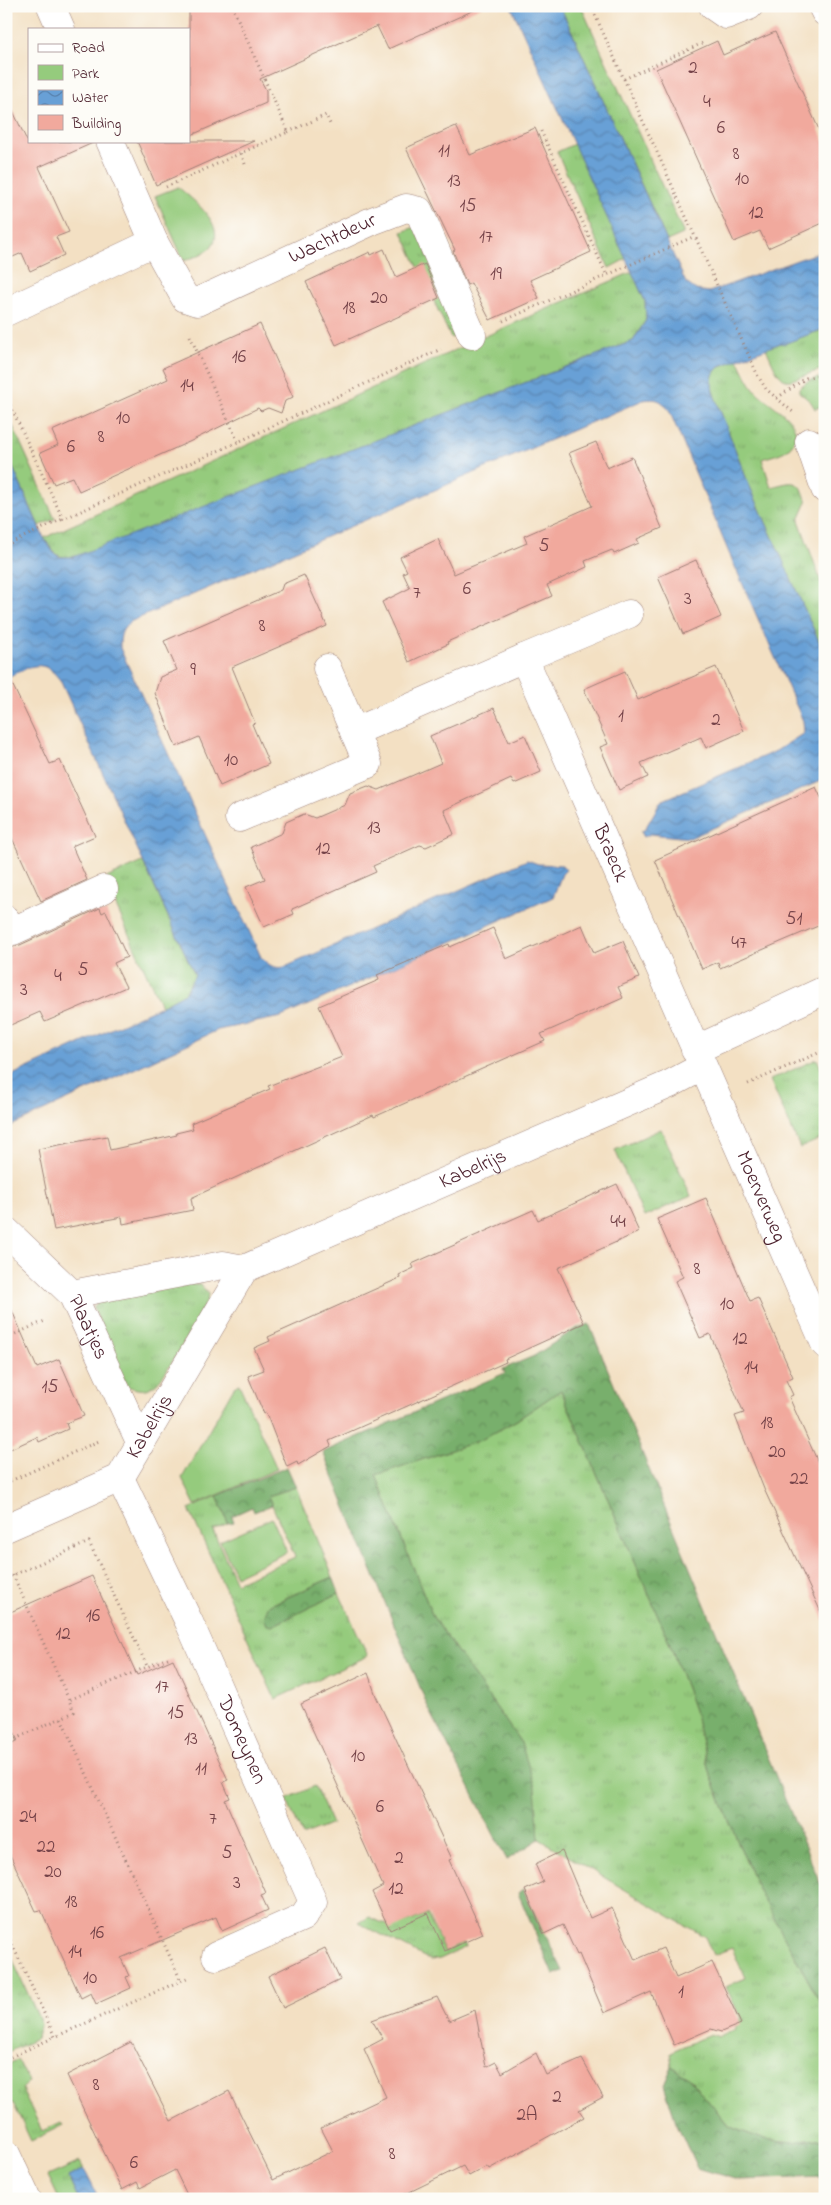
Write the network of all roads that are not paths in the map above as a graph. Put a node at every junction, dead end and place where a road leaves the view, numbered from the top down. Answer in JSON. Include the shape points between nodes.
{"nodes":[{"id":1,"x":51,"y":6,"type":"edge"},
{"id":2,"x":822,"y":6,"type":"edge"},
{"id":3,"x":825,"y":12,"type":"edge"},
{"id":4,"x":61,"y":28,"type":"edge"},
{"id":5,"x":110,"y":142,"type":"edge"},
{"id":6,"x":154,"y":242,"type":"junction"},
{"id":7,"x":6,"y":312,"type":"edge"},
{"id":8,"x":472,"y":335,"type":"road end"},
{"id":9,"x":809,"y":442,"type":"road end"},
{"id":10,"x":825,"y":489,"type":"edge"},
{"id":11,"x":630,"y":614,"type":"dead end"},
{"id":12,"x":524,"y":658,"type":"junction"},
{"id":13,"x":327,"y":668,"type":"dead end"},
{"id":14,"x":354,"y":732,"type":"junction"},
{"id":15,"x":238,"y":818,"type":"dead end"},
{"id":16,"x":104,"y":889,"type":"dead end"},
{"id":17,"x":6,"y":920,"type":"edge"},
{"id":18,"x":825,"y":990,"type":"edge"},
{"id":19,"x":698,"y":1058,"type":"junction"},
{"id":20,"x":6,"y":1231,"type":"edge"},
{"id":21,"x":244,"y":1269,"type":"junction"},
{"id":22,"x":75,"y":1300,"type":"junction"},
{"id":23,"x":825,"y":1344,"type":"edge"},
{"id":24,"x":137,"y":1435,"type":"junction"},
{"id":25,"x":120,"y":1478,"type":"junction"},
{"id":26,"x":6,"y":1528,"type":"edge"},
{"id":27,"x":216,"y":1956,"type":"road end"},
{"id":28,"x":6,"y":2154,"type":"edge"},
{"id":29,"x":27,"y":2199,"type":"edge"}],
"edges":[{"from":1,"to":4,"type":"street"},
{"from":2,"to":3,"type":"street"},
{"from":5,"to":6,"type":"street"},
{"from":6,"to":7,"type":"street"},
{"from":6,"to":8,"type":"street","name":"Wachtdeur","via":[[185,298],[197,302],[406,208],[419,211]]},
{"from":9,"to":10,"type":"street"},
{"from":11,"to":12,"type":"street"},
{"from":12,"to":14,"type":"street"},
{"from":12,"to":19,"type":"street","name":"Braeck"},
{"from":13,"to":14,"type":"street"},
{"from":14,"to":15,"type":"street","via":[[368,764]]},
{"from":16,"to":17,"type":"street","via":[[13,931]]},
{"from":18,"to":19,"type":"street","name":"Kabelrijs"},
{"from":19,"to":21,"type":"street","name":"Kabelrijs","via":[[670,1084]]},
{"from":19,"to":23,"type":"street","name":"Moerverweg"},
{"from":20,"to":22,"type":"street","name":"Plaatjes"},
{"from":21,"to":22,"type":"street","via":[[222,1265]]},
{"from":21,"to":24,"type":"street","name":"Kabelrijs"},
{"from":22,"to":24,"type":"street","name":"Plaatjes"},
{"from":24,"to":25,"type":"street","name":"Kabelrijs"},
{"from":25,"to":26,"type":"street","name":"Kabelrijs"},
{"from":25,"to":27,"type":"street","name":"Domeynen","via":[[313,1902],[303,1917]]},
{"from":28,"to":29,"type":"street"}]}
